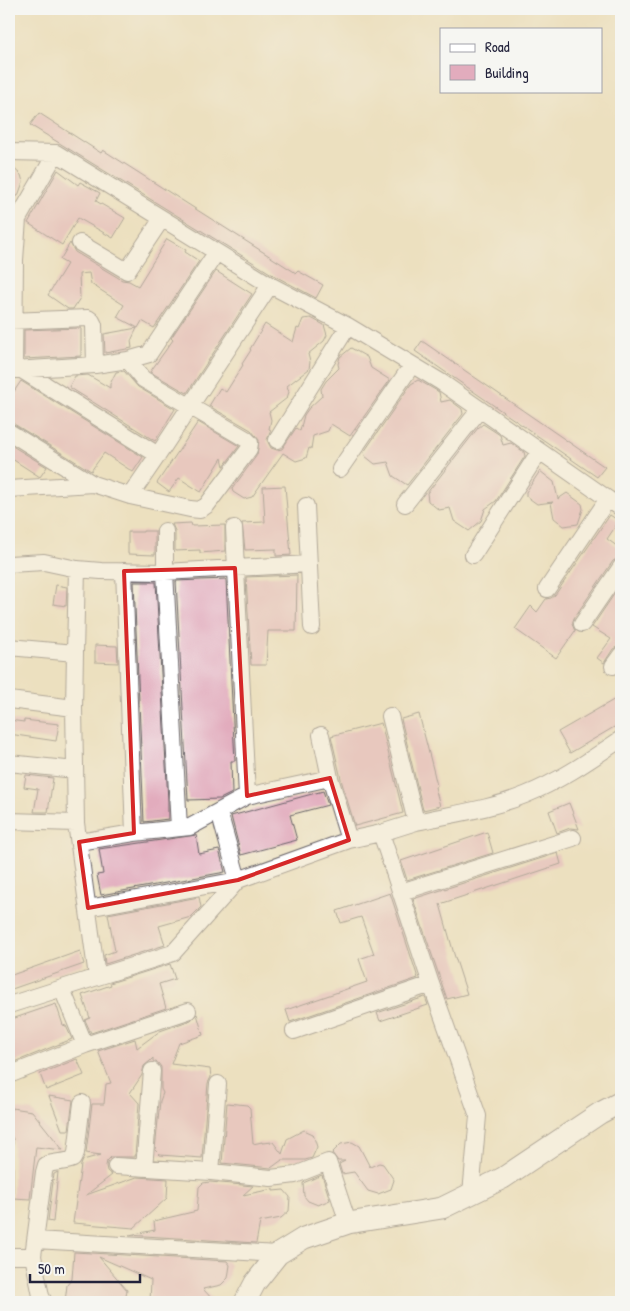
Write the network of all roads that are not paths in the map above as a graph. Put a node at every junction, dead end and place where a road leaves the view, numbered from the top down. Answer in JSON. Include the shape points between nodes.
{"nodes":[{"id":1,"x":9,"y":152,"type":"edge"},
{"id":2,"x":56,"y":153,"type":"junction"},
{"id":3,"x":17,"y":207,"type":"edge"},
{"id":4,"x":161,"y":220,"type":"junction"},
{"id":5,"x":80,"y":243,"type":"dead end"},
{"id":6,"x":216,"y":253,"type":"junction"},
{"id":7,"x":12,"y":260,"type":"edge"},
{"id":8,"x":270,"y":285,"type":"junction"},
{"id":9,"x":12,"y":321,"type":"edge"},
{"id":10,"x":348,"y":326,"type":"junction"},
{"id":11,"x":128,"y":360,"type":"junction"},
{"id":12,"x":95,"y":365,"type":"junction"},
{"id":13,"x":412,"y":365,"type":"junction"},
{"id":14,"x":14,"y":370,"type":"edge"},
{"id":15,"x":190,"y":406,"type":"junction"},
{"id":16,"x":480,"y":410,"type":"junction"},
{"id":17,"x":9,"y":432,"type":"edge"},
{"id":18,"x":277,"y":440,"type":"dead end"},
{"id":19,"x":539,"y":452,"type":"junction"},
{"id":20,"x":158,"y":455,"type":"junction"},
{"id":21,"x":340,"y":469,"type":"dead end"},
{"id":22,"x":93,"y":484,"type":"junction"},
{"id":23,"x":9,"y":489,"type":"edge"},
{"id":24,"x":130,"y":496,"type":"junction"},
{"id":25,"x":614,"y":503,"type":"edge"},
{"id":26,"x":404,"y":504,"type":"dead end"},
{"id":27,"x":306,"y":506,"type":"dead end"},
{"id":28,"x":234,"y":528,"type":"dead end"},
{"id":29,"x":165,"y":531,"type":"dead end"},
{"id":30,"x":473,"y":555,"type":"dead end"},
{"id":31,"x":9,"y":564,"type":"edge"},
{"id":32,"x":309,"y":564,"type":"junction"},
{"id":33,"x":621,"y":567,"type":"edge"},
{"id":34,"x":235,"y":568,"type":"junction"},
{"id":35,"x":78,"y":569,"type":"junction"},
{"id":36,"x":124,"y":570,"type":"junction"},
{"id":37,"x":165,"y":572,"type":"junction"},
{"id":38,"x":547,"y":589,"type":"dead end"},
{"id":39,"x":582,"y":624,"type":"dead end"},
{"id":40,"x":312,"y":626,"type":"dead end"},
{"id":41,"x":9,"y":647,"type":"edge"},
{"id":42,"x":75,"y":653,"type":"junction"},
{"id":43,"x":9,"y":700,"type":"edge"},
{"id":44,"x":74,"y":708,"type":"junction"},
{"id":45,"x":390,"y":716,"type":"dead end"},
{"id":46,"x":320,"y":735,"type":"dead end"},
{"id":47,"x":621,"y":739,"type":"edge"},
{"id":48,"x":9,"y":763,"type":"edge"},
{"id":49,"x":75,"y":770,"type":"junction"},
{"id":50,"x":330,"y":778,"type":"junction"},
{"id":51,"x":246,"y":796,"type":"junction"},
{"id":52,"x":219,"y":812,"type":"junction"},
{"id":53,"x":9,"y":821,"type":"edge"},
{"id":54,"x":416,"y":822,"type":"junction"},
{"id":55,"x":76,"y":823,"type":"junction"},
{"id":56,"x":179,"y":828,"type":"junction"},
{"id":57,"x":134,"y":833,"type":"junction"},
{"id":58,"x":381,"y":833,"type":"junction"},
{"id":59,"x":573,"y":838,"type":"dead end"},
{"id":60,"x":349,"y":840,"type":"junction"},
{"id":61,"x":79,"y":842,"type":"junction"},
{"id":62,"x":238,"y":880,"type":"junction"},
{"id":63,"x":401,"y":892,"type":"junction"},
{"id":64,"x":88,"y":908,"type":"junction"},
{"id":65,"x":97,"y":977,"type":"junction"},
{"id":66,"x":432,"y":984,"type":"junction"},
{"id":67,"x":62,"y":988,"type":"junction"},
{"id":68,"x":9,"y":1006,"type":"edge"},
{"id":69,"x":188,"y":1011,"type":"dead end"},
{"id":70,"x":294,"y":1031,"type":"dead end"},
{"id":71,"x":85,"y":1045,"type":"junction"},
{"id":72,"x":152,"y":1071,"type":"dead end"},
{"id":73,"x":9,"y":1075,"type":"edge"},
{"id":74,"x":218,"y":1084,"type":"dead end"},
{"id":75,"x":621,"y":1102,"type":"edge"},
{"id":76,"x":82,"y":1103,"type":"dead end"},
{"id":77,"x":116,"y":1166,"type":"dead end"},
{"id":78,"x":144,"y":1168,"type":"junction"},
{"id":79,"x":211,"y":1172,"type":"junction"},
{"id":80,"x":471,"y":1194,"type":"junction"},
{"id":81,"x":348,"y":1223,"type":"junction"},
{"id":82,"x":34,"y":1248,"type":"junction"},
{"id":83,"x":278,"y":1254,"type":"junction"},
{"id":84,"x":9,"y":1256,"type":"edge"},
{"id":85,"x":44,"y":1302,"type":"edge"},
{"id":86,"x":245,"y":1302,"type":"edge"}],
"edges":[{"from":1,"to":2,"type":"street"},
{"from":2,"to":3,"type":"street"},
{"from":2,"to":4,"type":"street"},
{"from":3,"to":7,"type":"street"},
{"from":4,"to":5,"type":"street","via":[[127,271]]},
{"from":4,"to":6,"type":"street"},
{"from":6,"to":8,"type":"street"},
{"from":6,"to":11,"type":"street","via":[[149,354]]},
{"from":7,"to":9,"type":"street"},
{"from":8,"to":10,"type":"street"},
{"from":8,"to":15,"type":"street"},
{"from":9,"to":12,"type":"street","via":[[88,318],[94,325]]},
{"from":9,"to":14,"type":"street"},
{"from":10,"to":13,"type":"street"},
{"from":10,"to":18,"type":"street"},
{"from":11,"to":12,"type":"street"},
{"from":11,"to":15,"type":"street","via":[[143,379]]},
{"from":12,"to":14,"type":"street"},
{"from":13,"to":16,"type":"street"},
{"from":13,"to":21,"type":"street"},
{"from":14,"to":20,"type":"street"},
{"from":15,"to":20,"type":"street"},
{"from":15,"to":24,"type":"street","via":[[246,439],[250,443],[249,449],[200,510]]},
{"from":16,"to":19,"type":"street"},
{"from":16,"to":26,"type":"street"},
{"from":17,"to":22,"type":"street"},
{"from":19,"to":25,"type":"street"},
{"from":19,"to":30,"type":"street"},
{"from":20,"to":24,"type":"street"},
{"from":22,"to":23,"type":"street"},
{"from":22,"to":24,"type":"street"},
{"from":25,"to":38,"type":"street"},
{"from":27,"to":32,"type":"street"},
{"from":28,"to":34,"type":"street"},
{"from":29,"to":37,"type":"street"},
{"from":31,"to":35,"type":"street","via":[[44,562]]},
{"from":32,"to":34,"type":"street"},
{"from":32,"to":40,"type":"street"},
{"from":33,"to":39,"type":"street"},
{"from":34,"to":37,"type":"street"},
{"from":34,"to":51,"type":"street"},
{"from":35,"to":36,"type":"street"},
{"from":35,"to":42,"type":"street"},
{"from":36,"to":37,"type":"street"},
{"from":36,"to":57,"type":"street"},
{"from":37,"to":56,"type":"street"},
{"from":41,"to":42,"type":"street"},
{"from":42,"to":44,"type":"street"},
{"from":43,"to":44,"type":"street"},
{"from":44,"to":49,"type":"street"},
{"from":45,"to":54,"type":"street"},
{"from":46,"to":50,"type":"street"},
{"from":47,"to":54,"type":"street","via":[[564,777],[524,796]]},
{"from":48,"to":49,"type":"street"},
{"from":49,"to":55,"type":"street"},
{"from":50,"to":51,"type":"street"},
{"from":50,"to":60,"type":"street"},
{"from":51,"to":52,"type":"street"},
{"from":52,"to":56,"type":"street","via":[[190,827]]},
{"from":52,"to":62,"type":"street"},
{"from":53,"to":55,"type":"street"},
{"from":54,"to":58,"type":"street"},
{"from":55,"to":61,"type":"street"},
{"from":56,"to":57,"type":"street"},
{"from":57,"to":61,"type":"street"},
{"from":58,"to":60,"type":"street"},
{"from":58,"to":63,"type":"street"},
{"from":59,"to":63,"type":"street"},
{"from":60,"to":62,"type":"street"},
{"from":61,"to":64,"type":"street"},
{"from":62,"to":64,"type":"street"},
{"from":62,"to":65,"type":"street","via":[[173,953]]},
{"from":63,"to":66,"type":"street"},
{"from":64,"to":65,"type":"street"},
{"from":65,"to":67,"type":"street"},
{"from":66,"to":70,"type":"street"},
{"from":66,"to":80,"type":"street","via":[[478,1116]]},
{"from":67,"to":68,"type":"street"},
{"from":67,"to":71,"type":"street"},
{"from":69,"to":71,"type":"street"},
{"from":71,"to":73,"type":"street"},
{"from":72,"to":78,"type":"street"},
{"from":74,"to":79,"type":"street"},
{"from":75,"to":80,"type":"main road","via":[[516,1170]]},
{"from":76,"to":82,"type":"street","via":[[73,1160],[46,1165]]},
{"from":77,"to":78,"type":"street"},
{"from":78,"to":79,"type":"street"},
{"from":79,"to":81,"type":"street","via":[[271,1178],[295,1175],[328,1162]]},
{"from":80,"to":81,"type":"main road","via":[[442,1208]]},
{"from":81,"to":83,"type":"main road","via":[[304,1238]]},
{"from":82,"to":83,"type":"street"},
{"from":82,"to":84,"type":"street"},
{"from":82,"to":85,"type":"street"},
{"from":83,"to":86,"type":"main road","via":[[255,1283]]}]}
